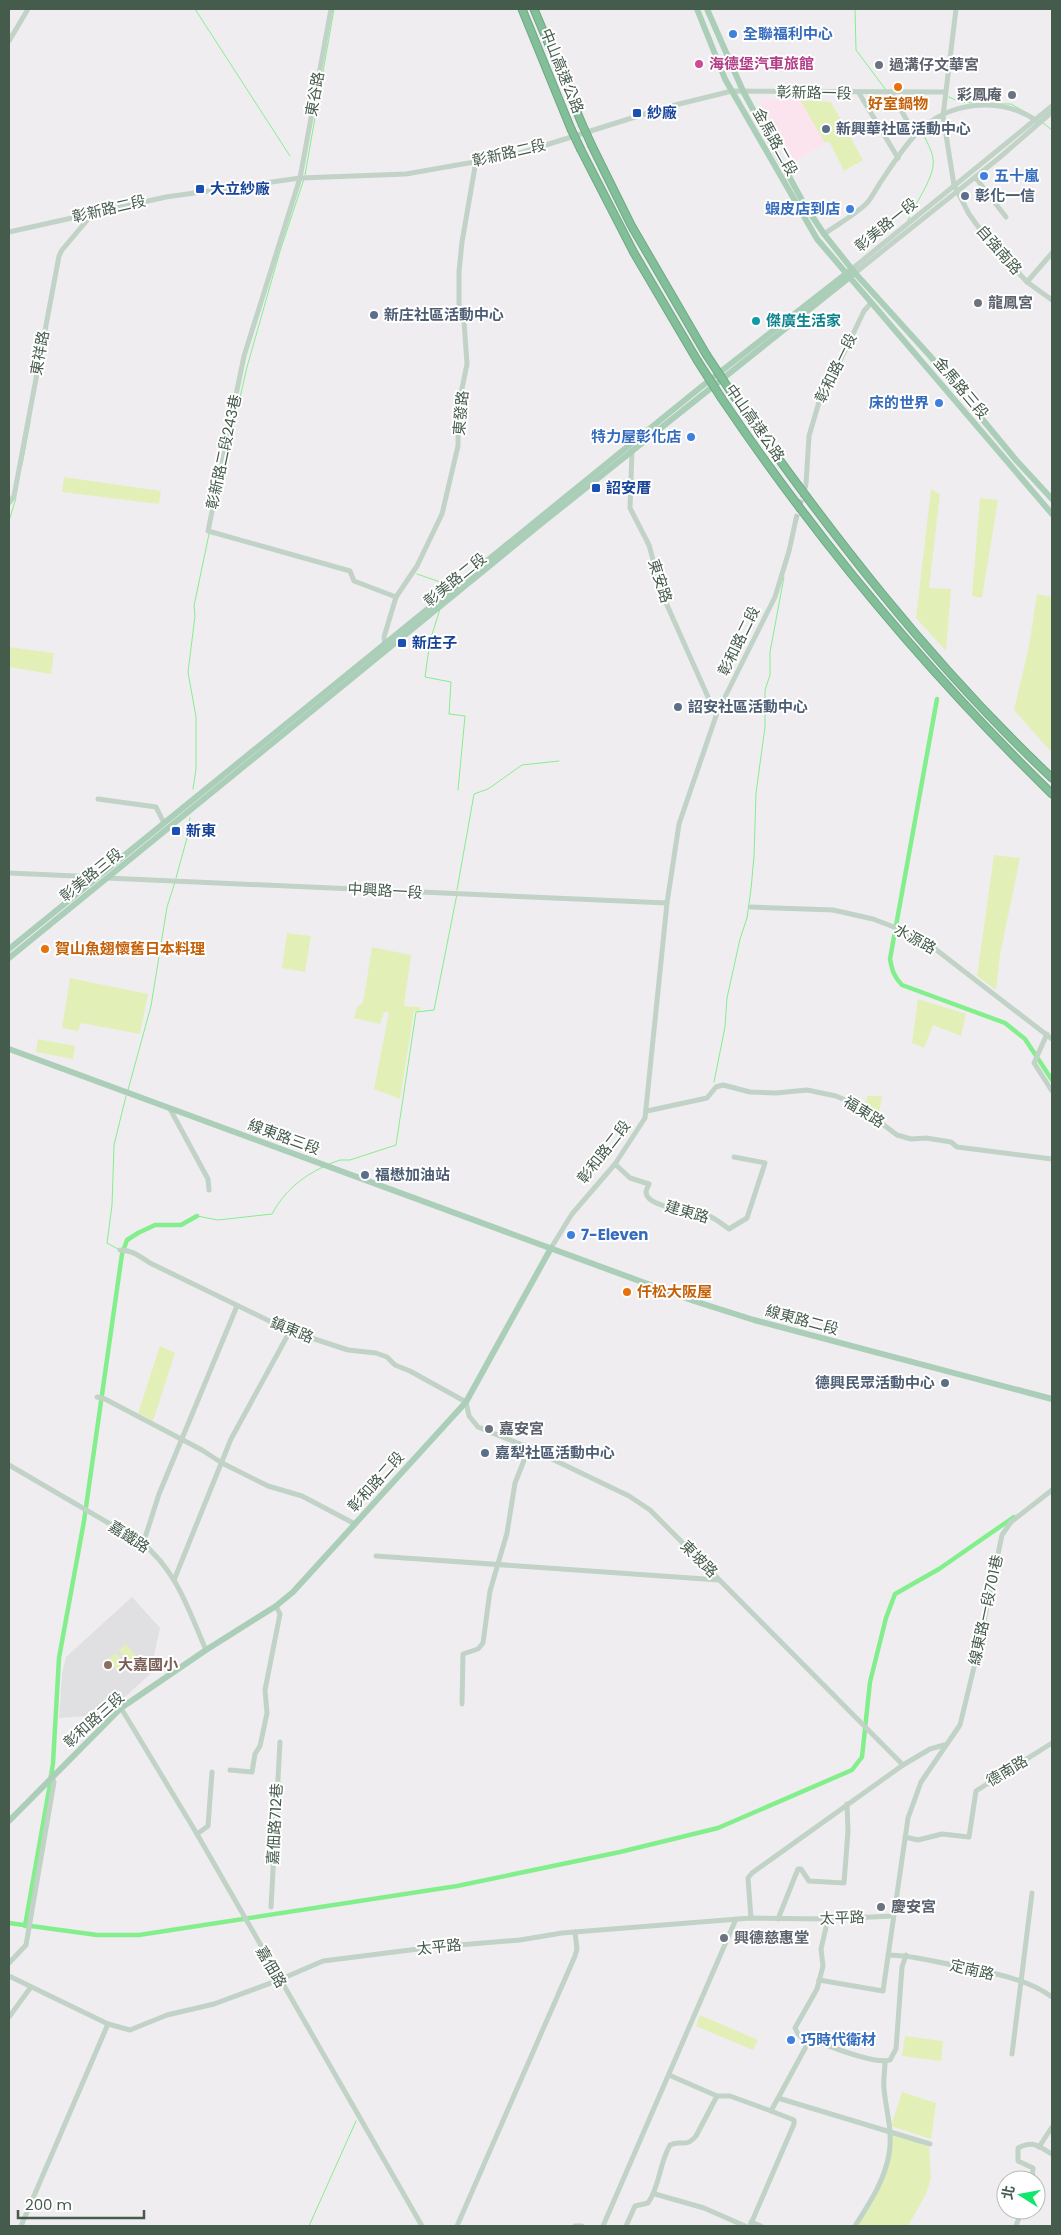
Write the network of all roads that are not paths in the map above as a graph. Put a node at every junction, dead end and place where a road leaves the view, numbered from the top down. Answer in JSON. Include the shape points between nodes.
{"nodes":[{"id":1,"x":28,"y":9,"type":"edge"},
{"id":2,"x":331,"y":9,"type":"edge"},
{"id":3,"x":522,"y":9,"type":"edge"},
{"id":4,"x":534,"y":9,"type":"edge"},
{"id":5,"x":697,"y":9,"type":"edge"},
{"id":6,"x":707,"y":9,"type":"edge"},
{"id":7,"x":956,"y":9,"type":"edge"},
{"id":8,"x":9,"y":40,"type":"edge"},
{"id":9,"x":732,"y":91,"type":"junction"},
{"id":10,"x":743,"y":92,"type":"junction"},
{"id":11,"x":891,"y":92,"type":"junction"},
{"id":12,"x":946,"y":92,"type":"junction"},
{"id":13,"x":859,"y":94,"type":"junction"},
{"id":14,"x":706,"y":96,"type":"joint"},
{"id":15,"x":1052,"y":106,"type":"edge"},
{"id":16,"x":1052,"y":112,"type":"edge"},
{"id":17,"x":942,"y":116,"type":"junction"},
{"id":18,"x":1036,"y":121,"type":"junction"},
{"id":19,"x":915,"y":135,"type":"junction"},
{"id":20,"x":898,"y":158,"type":"junction"},
{"id":21,"x":476,"y":162,"type":"junction"},
{"id":22,"x":975,"y":177,"type":"junction"},
{"id":23,"x":302,"y":178,"type":"junction"},
{"id":24,"x":954,"y":185,"type":"junction"},
{"id":25,"x":957,"y":191,"type":"junction"},
{"id":26,"x":94,"y":212,"type":"junction"},
{"id":27,"x":1006,"y":217,"type":"dead end"},
{"id":28,"x":9,"y":232,"type":"edge"},
{"id":29,"x":824,"y":234,"type":"junction"},
{"id":30,"x":1052,"y":253,"type":"edge"},
{"id":31,"x":854,"y":271,"type":"junction"},
{"id":32,"x":847,"y":276,"type":"junction"},
{"id":33,"x":1027,"y":282,"type":"junction"},
{"id":34,"x":1052,"y":300,"type":"edge"},
{"id":35,"x":871,"y":303,"type":"junction"},
{"id":36,"x":736,"y":365,"type":"junction"},
{"id":37,"x":629,"y":446,"type":"junction"},
{"id":38,"x":633,"y":452,"type":"junction"},
{"id":39,"x":602,"y":472,"type":"junction"},
{"id":40,"x":806,"y":484,"type":"tunnel mouth"},
{"id":41,"x":1052,"y":499,"type":"edge"},
{"id":42,"x":9,"y":503,"type":"edge"},
{"id":43,"x":1052,"y":514,"type":"edge"},
{"id":44,"x":796,"y":519,"type":"tunnel mouth"},
{"id":45,"x":396,"y":597,"type":"junction"},
{"id":46,"x":387,"y":647,"type":"junction"},
{"id":47,"x":717,"y":713,"type":"junction"},
{"id":48,"x":1052,"y":778,"type":"edge"},
{"id":49,"x":1052,"y":794,"type":"edge"},
{"id":50,"x":98,"y":799,"type":"dead end"},
{"id":51,"x":187,"y":808,"type":"junction"},
{"id":52,"x":164,"y":823,"type":"junction"},
{"id":53,"x":9,"y":873,"type":"edge"},
{"id":54,"x":102,"y":878,"type":"junction"},
{"id":55,"x":667,"y":903,"type":"junction"},
{"id":56,"x":751,"y":907,"type":"dead end"},
{"id":57,"x":9,"y":949,"type":"edge"},
{"id":58,"x":9,"y":958,"type":"edge"},
{"id":59,"x":1047,"y":1034,"type":"junction"},
{"id":60,"x":1052,"y":1039,"type":"edge"},
{"id":61,"x":9,"y":1050,"type":"edge"},
{"id":62,"x":1052,"y":1091,"type":"edge"},
{"id":63,"x":170,"y":1109,"type":"junction"},
{"id":64,"x":647,"y":1111,"type":"junction"},
{"id":65,"x":734,"y":1157,"type":"dead end"},
{"id":66,"x":1052,"y":1159,"type":"edge"},
{"id":67,"x":614,"y":1164,"type":"junction"},
{"id":68,"x":209,"y":1190,"type":"dead end"},
{"id":69,"x":551,"y":1248,"type":"junction"},
{"id":70,"x":120,"y":1250,"type":"dead end"},
{"id":71,"x":237,"y":1306,"type":"junction"},
{"id":72,"x":290,"y":1331,"type":"junction"},
{"id":73,"x":101,"y":1398,"type":"dead end"},
{"id":74,"x":1052,"y":1399,"type":"edge"},
{"id":75,"x":466,"y":1402,"type":"junction"},
{"id":76,"x":181,"y":1438,"type":"junction"},
{"id":77,"x":529,"y":1448,"type":"junction"},
{"id":78,"x":222,"y":1463,"type":"junction"},
{"id":79,"x":9,"y":1465,"type":"edge"},
{"id":80,"x":1052,"y":1490,"type":"edge"},
{"id":81,"x":354,"y":1524,"type":"junction"},
{"id":82,"x":143,"y":1544,"type":"junction"},
{"id":83,"x":376,"y":1556,"type":"dead end"},
{"id":84,"x":497,"y":1564,"type":"junction"},
{"id":85,"x":174,"y":1580,"type":"junction"},
{"id":86,"x":719,"y":1580,"type":"junction"},
{"id":87,"x":276,"y":1606,"type":"junction"},
{"id":88,"x":206,"y":1650,"type":"junction"},
{"id":89,"x":462,"y":1704,"type":"dead end"},
{"id":90,"x":121,"y":1708,"type":"junction"},
{"id":91,"x":280,"y":1742,"type":"dead end"},
{"id":92,"x":1052,"y":1743,"type":"edge"},
{"id":93,"x":944,"y":1745,"type":"junction"},
{"id":94,"x":903,"y":1765,"type":"junction"},
{"id":95,"x":230,"y":1770,"type":"dead end"},
{"id":96,"x":212,"y":1772,"type":"dead end"},
{"id":97,"x":49,"y":1779,"type":"junction"},
{"id":98,"x":847,"y":1804,"type":"junction"},
{"id":99,"x":9,"y":1821,"type":"edge"},
{"id":100,"x":197,"y":1834,"type":"junction"},
{"id":101,"x":906,"y":1838,"type":"junction"},
{"id":102,"x":1032,"y":1893,"type":"dead end"},
{"id":103,"x":270,"y":1907,"type":"dead end"},
{"id":104,"x":893,"y":1916,"type":"junction"},
{"id":105,"x":751,"y":1918,"type":"junction"},
{"id":106,"x":736,"y":1919,"type":"junction"},
{"id":107,"x":778,"y":1919,"type":"junction"},
{"id":108,"x":828,"y":1919,"type":"junction"},
{"id":109,"x":575,"y":1932,"type":"junction"},
{"id":110,"x":888,"y":1955,"type":"junction"},
{"id":111,"x":906,"y":1955,"type":"junction"},
{"id":112,"x":9,"y":1963,"type":"edge"},
{"id":113,"x":9,"y":1976,"type":"edge"},
{"id":114,"x":279,"y":1980,"type":"junction"},
{"id":115,"x":819,"y":1980,"type":"junction"},
{"id":116,"x":1022,"y":1982,"type":"junction"},
{"id":117,"x":31,"y":1987,"type":"junction"},
{"id":118,"x":1052,"y":1998,"type":"edge"},
{"id":119,"x":9,"y":2017,"type":"edge"},
{"id":120,"x":108,"y":2024,"type":"junction"},
{"id":121,"x":808,"y":2043,"type":"junction"},
{"id":122,"x":1012,"y":2054,"type":"dead end"},
{"id":123,"x":885,"y":2062,"type":"junction"},
{"id":124,"x":669,"y":2075,"type":"junction"},
{"id":125,"x":717,"y":2096,"type":"junction"},
{"id":126,"x":778,"y":2098,"type":"junction"},
{"id":127,"x":770,"y":2111,"type":"junction"},
{"id":128,"x":1052,"y":2127,"type":"edge"},
{"id":129,"x":889,"y":2132,"type":"junction"},
{"id":130,"x":930,"y":2144,"type":"dead end"},
{"id":131,"x":1039,"y":2147,"type":"junction"},
{"id":132,"x":1052,"y":2154,"type":"edge"},
{"id":133,"x":1033,"y":2170,"type":"edge"},
{"id":134,"x":655,"y":2194,"type":"junction"},
{"id":135,"x":751,"y":2224,"type":"edge"},
{"id":136,"x":21,"y":2226,"type":"edge"},
{"id":137,"x":422,"y":2226,"type":"edge"},
{"id":138,"x":457,"y":2226,"type":"edge"},
{"id":139,"x":575,"y":2226,"type":"edge"},
{"id":140,"x":582,"y":2226,"type":"edge"},
{"id":141,"x":603,"y":2226,"type":"edge"},
{"id":142,"x":626,"y":2226,"type":"edge"},
{"id":143,"x":745,"y":2226,"type":"edge"},
{"id":144,"x":761,"y":2226,"type":"edge"},
{"id":145,"x":855,"y":2226,"type":"edge"}],
"edges":[{"from":1,"to":8,"type":"street"},
{"from":2,"to":23,"type":"street","name":"東谷路"},
{"from":3,"to":49,"type":"highway","name":"中山高速公路","bridge":true,"via":[[581,150],[634,253],[722,399],[781,484],[892,624]]},
{"from":4,"to":48,"type":"highway","name":"中山高速公路","bridge":true,"via":[[582,124],[631,225],[731,392],[847,551],[958,682]]},
{"from":5,"to":9,"type":"main road","name":"金馬路二段"},
{"from":6,"to":10,"type":"main road","name":"金馬路二段"},
{"from":7,"to":12,"type":"street","name":"自強南路"},
{"from":9,"to":10,"type":"street","name":"彰新路一段"},
{"from":9,"to":14,"type":"street","name":"彰新路一段"},
{"from":9,"to":32,"type":"main road","name":"金馬路二段","via":[[817,239]]},
{"from":10,"to":13,"type":"street","name":"彰新路一段"},
{"from":10,"to":29,"type":"main road","name":"金馬路二段","via":[[804,204]]},
{"from":11,"to":12,"type":"street","name":"彰新路一段"},
{"from":11,"to":13,"type":"street","name":"彰新路一段"},
{"from":11,"to":19,"type":"street"},
{"from":12,"to":17,"type":"street","name":"自強南路"},
{"from":13,"to":20,"type":"street"},
{"from":14,"to":21,"type":"street","name":"彰新路二段","via":[[514,155]]},
{"from":15,"to":18,"type":"street","name":"彰美路一段"},
{"from":16,"to":18,"type":"street","name":"彰美路一段"},
{"from":17,"to":18,"type":"street","via":[[966,106],[991,105],[1002,106]]},
{"from":17,"to":19,"type":"street"},
{"from":17,"to":24,"type":"street","name":"自強南路"},
{"from":18,"to":22,"type":"street","name":"彰美路一段"},
{"from":18,"to":24,"type":"street","name":"彰美路一段"},
{"from":19,"to":20,"type":"street"},
{"from":20,"to":29,"type":"street","via":[[868,202]]},
{"from":21,"to":23,"type":"street","name":"彰新路二段","via":[[406,174]]},
{"from":21,"to":45,"type":"street","name":"東發路","via":[[460,272],[459,308],[464,321],[467,364],[458,408],[458,446],[442,514],[417,566]]},
{"from":22,"to":25,"type":"street","name":"彰美路一段"},
{"from":22,"to":27,"type":"street"},
{"from":23,"to":26,"type":"street","name":"彰新路二段","via":[[166,197]]},
{"from":23,"to":45,"type":"street","name":"彰新路二段243巷","via":[[244,356],[211,532],[350,571],[354,581]]},
{"from":24,"to":25,"type":"street","name":"自強南路"},
{"from":24,"to":31,"type":"street","name":"彰美路一段"},
{"from":25,"to":31,"type":"street","name":"彰美路一段"},
{"from":25,"to":33,"type":"street","name":"自強南路","via":[[986,238]]},
{"from":26,"to":28,"type":"street","name":"彰新路二段"},
{"from":26,"to":42,"type":"street","name":"東祥路","via":[[59,256],[14,496]]},
{"from":29,"to":31,"type":"main road","name":"金馬路二段"},
{"from":30,"to":33,"type":"street"},
{"from":31,"to":32,"type":"main road","name":"彰美路一段"},
{"from":31,"to":41,"type":"main road","name":"金馬路三段"},
{"from":32,"to":35,"type":"main road","name":"金馬路三段"},
{"from":32,"to":36,"type":"main road","name":"彰美路一段"},
{"from":33,"to":34,"type":"street","name":"自強南路"},
{"from":35,"to":40,"type":"street","name":"彰和路一段","via":[[822,392],[809,436]]},
{"from":35,"to":43,"type":"main road","name":"金馬路三段"},
{"from":36,"to":37,"type":"main road","name":"彰美路二段"},
{"from":36,"to":38,"type":"main road","name":"彰美路二段"},
{"from":37,"to":38,"type":"street"},
{"from":37,"to":39,"type":"main road","name":"彰美路二段"},
{"from":38,"to":39,"type":"main road","name":"彰美路二段"},
{"from":38,"to":47,"type":"street","name":"東安路","via":[[630,508],[649,545],[663,596]]},
{"from":39,"to":46,"type":"main road","name":"彰美路二段"},
{"from":44,"to":47,"type":"street","name":"彰和路二段","via":[[775,596]]},
{"from":45,"to":46,"type":"street","name":"東發路","via":[[384,637]]},
{"from":46,"to":51,"type":"main road","name":"彰美路二段"},
{"from":47,"to":55,"type":"street","name":"彰和路二段","via":[[679,824]]},
{"from":50,"to":52,"type":"street","via":[[156,807]]},
{"from":51,"to":52,"type":"main road","name":"彰美路三段"},
{"from":51,"to":54,"type":"main road","name":"彰美路三段"},
{"from":52,"to":54,"type":"main road","name":"彰美路三段"},
{"from":53,"to":54,"type":"street","name":"中興路一段"},
{"from":54,"to":55,"type":"street","name":"中興路一段"},
{"from":54,"to":57,"type":"main road","name":"彰美路三段"},
{"from":54,"to":58,"type":"main road","name":"彰美路三段"},
{"from":55,"to":64,"type":"street","name":"彰和路二段"},
{"from":56,"to":59,"type":"street","name":"水源路","via":[[833,910],[894,927],[930,945]]},
{"from":59,"to":60,"type":"street","name":"水源路"},
{"from":59,"to":62,"type":"street","via":[[1034,1063]]},
{"from":61,"to":63,"type":"main road","name":"線東路三段"},
{"from":63,"to":68,"type":"street","via":[[208,1179]]},
{"from":63,"to":69,"type":"main road","name":"線東路三段"},
{"from":64,"to":66,"type":"street","name":"福東路","via":[[706,1098],[716,1087],[723,1085],[750,1092],[807,1090],[836,1096],[859,1106],[897,1135],[911,1139],[926,1138],[950,1142],[957,1147]]},
{"from":64,"to":67,"type":"street","name":"彰和路二段"},
{"from":65,"to":67,"type":"street","name":"建東路","via":[[765,1163],[747,1218],[729,1229],[706,1215],[655,1202],[646,1192],[649,1184],[630,1178]]},
{"from":67,"to":69,"type":"street","name":"彰和路二段","via":[[583,1198]]},
{"from":69,"to":74,"type":"main road","name":"線東路二段","via":[[754,1320]]},
{"from":69,"to":75,"type":"main road","name":"彰和路二段"},
{"from":70,"to":71,"type":"street","name":"鎮東路","via":[[129,1250]]},
{"from":71,"to":72,"type":"street","name":"鎮東路"},
{"from":71,"to":76,"type":"street"},
{"from":72,"to":75,"type":"street","name":"鎮東路","via":[[348,1350],[387,1357],[395,1365],[426,1378]]},
{"from":72,"to":78,"type":"street","via":[[231,1439]]},
{"from":73,"to":76,"type":"street"},
{"from":75,"to":77,"type":"street","name":"東坡路","via":[[469,1416],[478,1427]]},
{"from":75,"to":81,"type":"main road","name":"彰和路二段"},
{"from":76,"to":78,"type":"street"},
{"from":76,"to":82,"type":"street"},
{"from":77,"to":84,"type":"street","via":[[516,1483],[507,1533]]},
{"from":77,"to":86,"type":"street","name":"東坡路","via":[[629,1496],[650,1510]]},
{"from":78,"to":81,"type":"street","via":[[268,1486],[302,1496]]},
{"from":78,"to":85,"type":"street"},
{"from":79,"to":82,"type":"street","name":"嘉鐵路"},
{"from":80,"to":93,"type":"street","name":"線東路一段701巷","via":[[1011,1522],[1002,1535],[960,1725]]},
{"from":81,"to":87,"type":"main road","name":"彰和路二段","via":[[293,1592]]},
{"from":82,"to":85,"type":"street","name":"嘉鐵路","via":[[168,1569]]},
{"from":83,"to":84,"type":"street"},
{"from":84,"to":86,"type":"street"},
{"from":84,"to":89,"type":"street","via":[[483,1643],[478,1649],[463,1654]]},
{"from":85,"to":88,"type":"street","name":"嘉鐵路"},
{"from":86,"to":94,"type":"street","name":"東坡路"},
{"from":87,"to":88,"type":"main road","name":"彰和路二段"},
{"from":87,"to":95,"type":"street","via":[[280,1614],[265,1690],[267,1713],[260,1746],[252,1772]]},
{"from":88,"to":90,"type":"main road","name":"彰和路三段"},
{"from":90,"to":97,"type":"main road","name":"彰和路三段"},
{"from":90,"to":100,"type":"street","name":"嘉佃路"},
{"from":91,"to":103,"type":"street","name":"嘉佃路712巷"},
{"from":92,"to":101,"type":"street","name":"德南路","via":[[976,1791],[969,1837],[942,1834],[918,1840]]},
{"from":93,"to":94,"type":"street","via":[[930,1749]]},
{"from":93,"to":101,"type":"street","name":"線東路一段701巷","via":[[921,1782],[908,1818]]},
{"from":94,"to":98,"type":"street"},
{"from":96,"to":100,"type":"street","via":[[208,1826]]},
{"from":97,"to":99,"type":"main road","name":"彰和路三段"},
{"from":97,"to":112,"type":"street","via":[[54,1782],[26,1945]]},
{"from":98,"to":105,"type":"street","via":[[748,1878]]},
{"from":98,"to":107,"type":"street","via":[[844,1883],[809,1881],[798,1869]]},
{"from":100,"to":114,"type":"street","name":"嘉佃路"},
{"from":101,"to":104,"type":"street","name":"線東路一段701巷"},
{"from":102,"to":116,"type":"street"},
{"from":104,"to":108,"type":"street","name":"太平路"},
{"from":104,"to":110,"type":"street","name":"線東路一段701巷"},
{"from":105,"to":106,"type":"street","name":"太平路"},
{"from":105,"to":107,"type":"street","name":"太平路"},
{"from":106,"to":109,"type":"street","name":"太平路"},
{"from":106,"to":124,"type":"street"},
{"from":107,"to":108,"type":"street","name":"太平路"},
{"from":108,"to":115,"type":"street","via":[[821,1949],[823,1966]]},
{"from":109,"to":114,"type":"street","name":"太平路","via":[[323,1961]]},
{"from":109,"to":138,"type":"street","via":[[578,1949]]},
{"from":110,"to":111,"type":"street","name":"定南路"},
{"from":110,"to":115,"type":"street","name":"線東路一段701巷","via":[[883,1991]]},
{"from":111,"to":116,"type":"street","name":"定南路","via":[[984,1970]]},
{"from":111,"to":123,"type":"street","via":[[902,1966],[896,2049],[890,2060]]},
{"from":113,"to":117,"type":"street","name":"太平路"},
{"from":114,"to":120,"type":"street","name":"太平路","via":[[130,2030]]},
{"from":114,"to":137,"type":"street","name":"嘉佃路"},
{"from":115,"to":121,"type":"street","via":[[795,2028]]},
{"from":116,"to":118,"type":"street","name":"定南路","via":[[1039,1988]]},
{"from":116,"to":122,"type":"street"},
{"from":117,"to":119,"type":"street"},
{"from":117,"to":120,"type":"street","name":"太平路"},
{"from":120,"to":136,"type":"street"},
{"from":121,"to":123,"type":"street","via":[[813,2040]]},
{"from":121,"to":126,"type":"street"},
{"from":123,"to":129,"type":"street"},
{"from":124,"to":125,"type":"street"},
{"from":124,"to":141,"type":"street"},
{"from":125,"to":127,"type":"street","via":[[730,2096]]},
{"from":125,"to":134,"type":"street","via":[[691,2142],[670,2145]]},
{"from":126,"to":127,"type":"street"},
{"from":126,"to":129,"type":"street"},
{"from":127,"to":135,"type":"street","via":[[794,2120],[794,2124]]},
{"from":128,"to":131,"type":"street"},
{"from":129,"to":130,"type":"street"},
{"from":129,"to":145,"type":"street","via":[[890,2152],[885,2172]]},
{"from":131,"to":132,"type":"street"},
{"from":131,"to":133,"type":"street","via":[[1028,2143],[1018,2148],[1018,2160]]},
{"from":134,"to":142,"type":"street","via":[[648,2203],[635,2206]]},
{"from":134,"to":143,"type":"street","via":[[704,2208]]},
{"from":135,"to":144,"type":"street"},
{"from":139,"to":140,"type":"street"}]}
